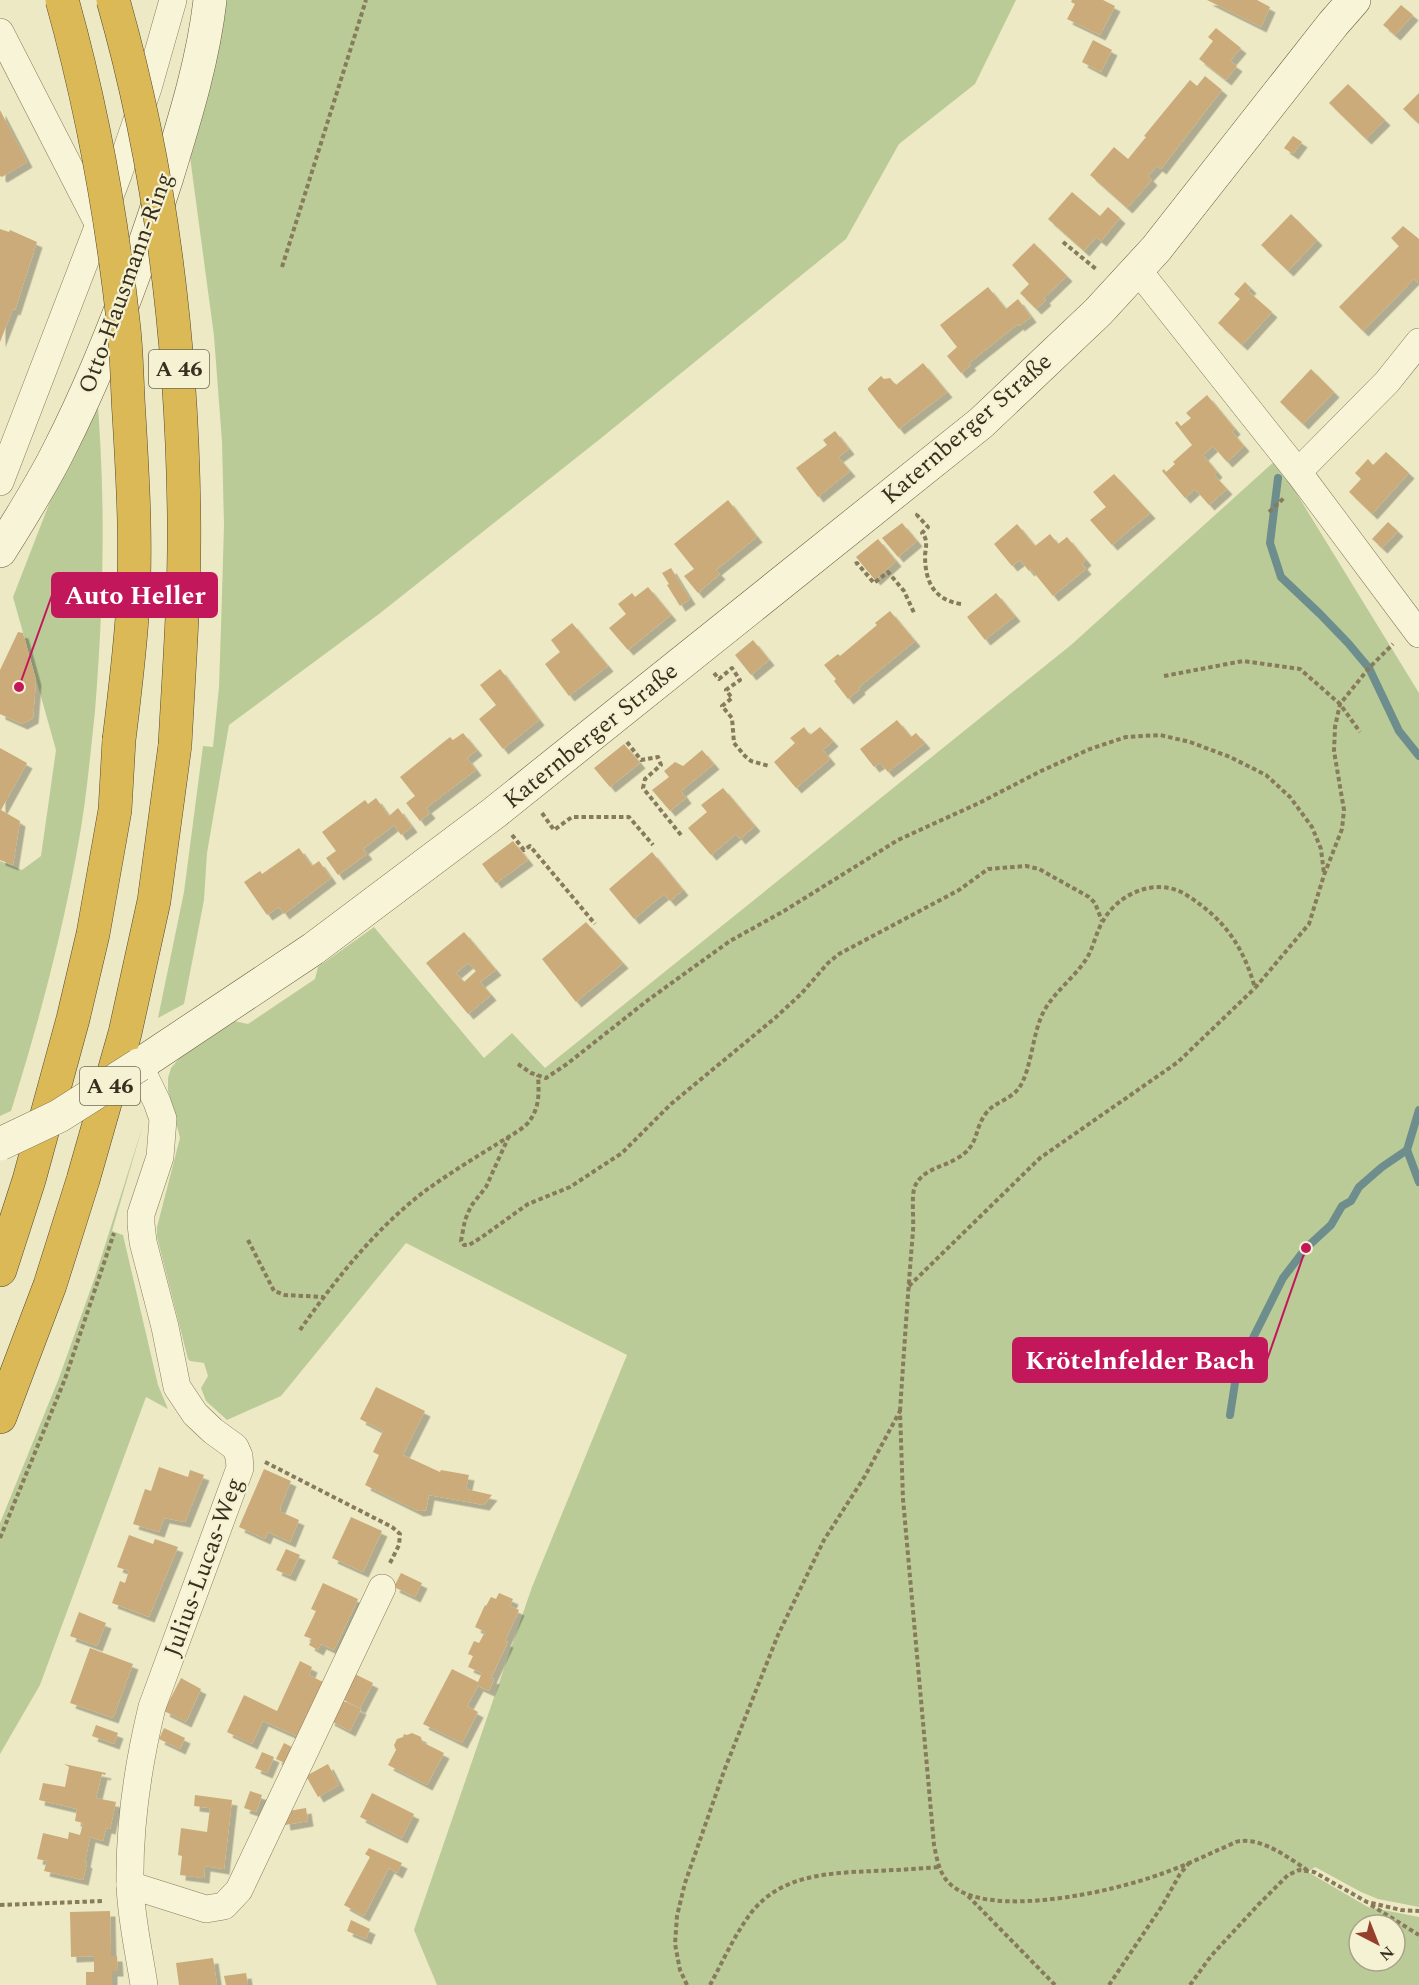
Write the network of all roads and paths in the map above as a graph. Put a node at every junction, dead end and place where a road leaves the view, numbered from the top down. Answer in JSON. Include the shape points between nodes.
{"nodes":[{"id":1,"x":62,"y":0,"type":"edge"},
{"id":2,"x":113,"y":0,"type":"edge"},
{"id":3,"x":173,"y":0,"type":"edge"},
{"id":4,"x":210,"y":0,"type":"edge"},
{"id":5,"x":366,"y":0,"type":"edge"},
{"id":6,"x":1354,"y":0,"type":"edge"},
{"id":7,"x":0,"y":32,"type":"edge"},
{"id":8,"x":98,"y":223,"type":"junction"},
{"id":9,"x":1063,"y":242,"type":"dead end"},
{"id":10,"x":282,"y":267,"type":"dead end"},
{"id":11,"x":1132,"y":275,"type":"junction"},
{"id":12,"x":1419,"y":342,"type":"edge"},
{"id":13,"x":1298,"y":472,"type":"junction"},
{"id":14,"x":0,"y":482,"type":"edge"},
{"id":15,"x":908,"y":482,"type":"junction"},
{"id":16,"x":1281,"y":501,"type":"dead end"},
{"id":17,"x":1269,"y":512,"type":"dead end"},
{"id":18,"x":829,"y":546,"type":"junction"},
{"id":19,"x":0,"y":551,"type":"edge"},
{"id":20,"x":961,"y":604,"type":"dead end"},
{"id":21,"x":915,"y":615,"type":"dead end"},
{"id":22,"x":1416,"y":630,"type":"edge"},
{"id":23,"x":697,"y":652,"type":"junction"},
{"id":24,"x":1164,"y":676,"type":"dead end"},
{"id":25,"x":1340,"y":704,"type":"junction"},
{"id":26,"x":610,"y":721,"type":"junction"},
{"id":27,"x":1360,"y":732,"type":"dead end"},
{"id":28,"x":769,"y":766,"type":"dead end"},
{"id":29,"x":554,"y":830,"type":"dead end"},
{"id":30,"x":681,"y":835,"type":"dead end"},
{"id":31,"x":653,"y":845,"type":"dead end"},
{"id":32,"x":524,"y":850,"type":"dead end"},
{"id":33,"x":1324,"y":875,"type":"junction"},
{"id":34,"x":1102,"y":921,"type":"junction"},
{"id":35,"x":595,"y":924,"type":"dead end"},
{"id":36,"x":1255,"y":988,"type":"junction"},
{"id":37,"x":518,"y":1064,"type":"dead end"},
{"id":38,"x":139,"y":1065,"type":"junction"},
{"id":39,"x":538,"y":1075,"type":"junction"},
{"id":40,"x":509,"y":1136,"type":"junction"},
{"id":41,"x":0,"y":1144,"type":"edge"},
{"id":42,"x":116,"y":1226,"type":"dead end"},
{"id":43,"x":248,"y":1240,"type":"dead end"},
{"id":44,"x":0,"y":1270,"type":"edge"},
{"id":45,"x":909,"y":1286,"type":"junction"},
{"id":46,"x":323,"y":1297,"type":"junction"},
{"id":47,"x":300,"y":1330,"type":"dead end"},
{"id":48,"x":900,"y":1411,"type":"junction"},
{"id":49,"x":0,"y":1417,"type":"edge"},
{"id":50,"x":235,"y":1447,"type":"junction"},
{"id":51,"x":0,"y":1538,"type":"edge"},
{"id":52,"x":382,"y":1588,"type":"joint"},
{"id":53,"x":1191,"y":1862,"type":"junction"},
{"id":54,"x":939,"y":1868,"type":"junction"},
{"id":55,"x":1307,"y":1870,"type":"junction"},
{"id":56,"x":131,"y":1893,"type":"junction"},
{"id":57,"x":967,"y":1895,"type":"junction"},
{"id":58,"x":1367,"y":1902,"type":"junction"},
{"id":59,"x":0,"y":1905,"type":"edge"},
{"id":60,"x":1419,"y":1911,"type":"edge"},
{"id":61,"x":1419,"y":1935,"type":"edge"},
{"id":62,"x":144,"y":1985,"type":"edge"},
{"id":63,"x":687,"y":1985,"type":"edge"},
{"id":64,"x":710,"y":1985,"type":"edge"},
{"id":65,"x":1054,"y":1985,"type":"edge"},
{"id":66,"x":1108,"y":1985,"type":"edge"},
{"id":67,"x":1190,"y":1985,"type":"edge"}],
"edges":[{"from":1,"to":44,"type":"highway","number":"A 46","bridge":true,"via":[[101,170],[124,330],[132,469],[132,618],[115,810],[93,934],[30,1180]]},
{"from":2,"to":49,"type":"highway","number":"A 46","bridge":true,"via":[[133,73],[162,224],[178,369],[184,520],[175,745],[154,901],[124,1033],[53,1275]]},
{"from":3,"to":8,"type":"street","name":"Otto-Hausmann-Ring","via":[[148,88]]},
{"from":4,"to":19,"type":"street","name":"Otto-Hausmann-Ring","via":[[194,88],[137,269],[62,445]]},
{"from":5,"to":10,"type":"path"},
{"from":6,"to":11,"type":"street","name":"Katernberger Straße"},
{"from":7,"to":8,"type":"street"},
{"from":8,"to":14,"type":"street","name":"Otto-Hausmann-Ring"},
{"from":9,"to":11,"type":"path","via":[[1095,270],[1105,258]]},
{"from":11,"to":13,"type":"street"},
{"from":11,"to":15,"type":"street","name":"Katernberger Straße","via":[[1028,380]]},
{"from":12,"to":13,"type":"street","via":[[1387,382]]},
{"from":13,"to":22,"type":"street"},
{"from":15,"to":18,"type":"street","name":"Katernberger Straße"},
{"from":15,"to":20,"type":"path","via":[[927,506],[917,515],[928,527],[922,533],[926,540],[928,580],[941,598]]},
{"from":16,"to":17,"type":"path"},
{"from":18,"to":21,"type":"path","via":[[849,570],[857,563],[874,583],[888,572],[904,591]]},
{"from":18,"to":23,"type":"street","name":"Katernberger Straße"},
{"from":22,"to":25,"type":"path","via":[[1369,668]]},
{"from":23,"to":26,"type":"street","name":"Katernberger Straße"},
{"from":23,"to":28,"type":"path","via":[[719,679],[732,668],[740,680],[726,690],[732,698],[722,706],[732,718],[734,743],[751,761]]},
{"from":24,"to":25,"type":"path","via":[[1243,661],[1300,669]]},
{"from":25,"to":27,"type":"path"},
{"from":25,"to":33,"type":"path","via":[[1334,751],[1344,810],[1342,829]]},
{"from":26,"to":30,"type":"path","via":[[641,760],[658,757],[661,765],[645,779],[643,788]]},
{"from":26,"to":38,"type":"street","name":"Katernberger Straße","via":[[313,949]]},
{"from":29,"to":31,"type":"path","via":[[572,817],[630,817]]},
{"from":32,"to":35,"type":"path","via":[[530,846]]},
{"from":33,"to":36,"type":"path","via":[[1309,924]]},
{"from":33,"to":39,"type":"path","via":[[1321,849],[1312,826],[1290,797],[1266,775],[1190,742],[1160,735],[1126,737],[1041,771],[898,840],[730,942],[546,1078]]},
{"from":34,"to":36,"type":"path","via":[[1116,903],[1139,890],[1180,890],[1229,930]]},
{"from":34,"to":40,"type":"path","via":[[1089,897],[1039,870],[1026,866],[988,869],[959,890],[839,954],[775,1018],[671,1104],[622,1153],[570,1187],[528,1204],[464,1245],[461,1241],[468,1213],[486,1187]]},
{"from":34,"to":45,"type":"path","via":[[1086,960],[1045,1010],[1021,1085],[1012,1097],[988,1110],[971,1149],[923,1174],[914,1188]]},
{"from":36,"to":45,"type":"path","via":[[1178,1062],[1040,1158]]},
{"from":37,"to":39,"type":"path"},
{"from":38,"to":41,"type":"street","name":"Katernberger Straße","bridge":true,"via":[[59,1116]]},
{"from":38,"to":50,"type":"street","name":"Julius-Lucas-Weg","via":[[163,1119],[158,1167],[141,1224],[177,1387],[195,1414]]},
{"from":39,"to":40,"type":"path","via":[[538,1104],[526,1125]]},
{"from":40,"to":46,"type":"path","via":[[404,1209]]},
{"from":42,"to":51,"type":"path","via":[[65,1379]]},
{"from":43,"to":46,"type":"path","via":[[274,1291]]},
{"from":45,"to":48,"type":"path"},
{"from":46,"to":47,"type":"path"},
{"from":48,"to":54,"type":"path","via":[[917,1668]]},
{"from":48,"to":63,"type":"path","via":[[824,1540],[778,1635],[724,1771],[676,1916],[675,1944]]},
{"from":50,"to":52,"type":"path","via":[[400,1534]]},
{"from":50,"to":56,"type":"street","name":"Julius-Lucas-Weg","via":[[240,1468],[152,1707],[131,1830]]},
{"from":52,"to":56,"type":"street","via":[[239,1890],[224,1906],[207,1910]]},
{"from":53,"to":55,"type":"path","via":[[1240,1840],[1257,1843]]},
{"from":53,"to":57,"type":"path","via":[[1149,1878],[1041,1901],[992,1901]]},
{"from":53,"to":66,"type":"path"},
{"from":54,"to":57,"type":"path","via":[[949,1884]]},
{"from":54,"to":64,"type":"path","via":[[831,1873],[784,1887],[752,1912]]},
{"from":55,"to":58,"type":"path"},
{"from":55,"to":67,"type":"path","via":[[1288,1875],[1211,1956]]},
{"from":56,"to":59,"type":"path"},
{"from":56,"to":62,"type":"street","name":"Julius-Lucas-Weg"},
{"from":57,"to":65,"type":"path"},
{"from":58,"to":60,"type":"path"},
{"from":58,"to":61,"type":"path"}]}
